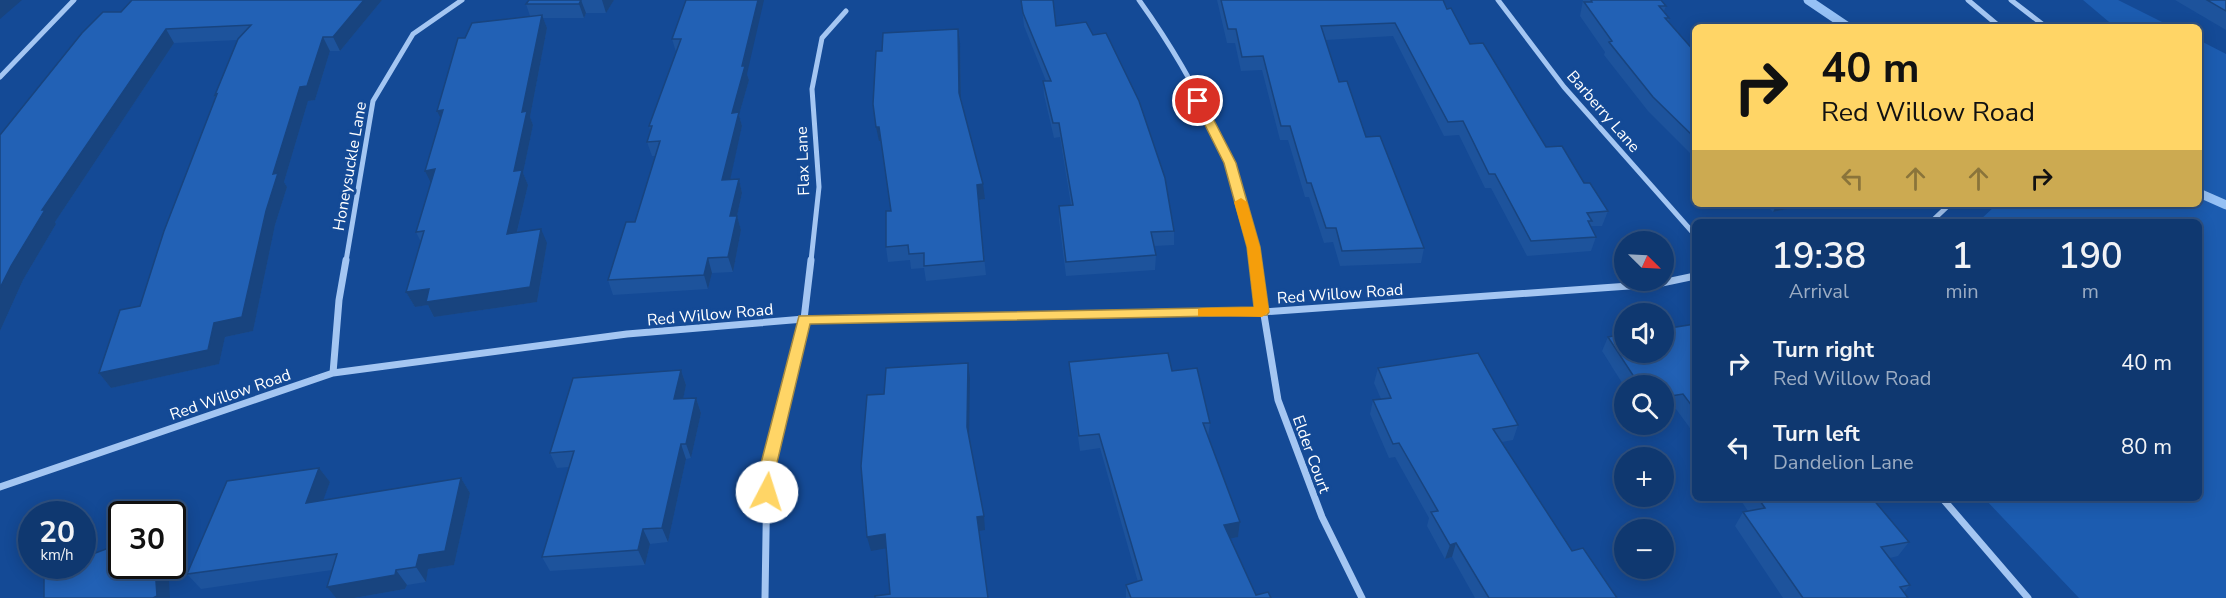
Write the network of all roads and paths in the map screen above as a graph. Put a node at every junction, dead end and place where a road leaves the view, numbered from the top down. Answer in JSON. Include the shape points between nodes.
{"nodes":[{"id":1,"x":74,"y":0,"type":"edge"},
{"id":2,"x":462,"y":0,"type":"edge"},
{"id":3,"x":1139,"y":0,"type":"edge"},
{"id":4,"x":1498,"y":0,"type":"edge"},
{"id":5,"x":1968,"y":0,"type":"edge"},
{"id":6,"x":2011,"y":0,"type":"edge"},
{"id":7,"x":846,"y":11,"type":"dead end"},
{"id":8,"x":1996,"y":24,"type":"edge"},
{"id":9,"x":2042,"y":24,"type":"edge"},
{"id":10,"x":0,"y":76,"type":"edge"},
{"id":11,"x":1947,"y":207,"type":"edge"},
{"id":12,"x":1934,"y":219,"type":"edge"},
{"id":13,"x":1692,"y":232,"type":"edge"},
{"id":14,"x":1692,"y":277,"type":"edge"},
{"id":15,"x":1262,"y":312,"type":"junction"},
{"id":16,"x":804,"y":319,"type":"junction"},
{"id":17,"x":333,"y":373,"type":"junction"},
{"id":18,"x":0,"y":487,"type":"edge"},
{"id":19,"x":1945,"y":501,"type":"edge"},
{"id":20,"x":765,"y":598,"type":"edge"},
{"id":21,"x":1362,"y":598,"type":"edge"},
{"id":22,"x":2028,"y":598,"type":"edge"}],
"edges":[{"from":1,"to":10,"type":"street"},
{"from":2,"to":17,"type":"street","name":"Honeysuckle Lane","via":[[413,34],[373,101],[339,300]]},
{"from":3,"to":15,"type":"street","name":"Elder Court","via":[[1167,39],[1230,163],[1253,247]]},
{"from":4,"to":13,"type":"street","name":"Barberry Lane","via":[[1564,87]]},
{"from":5,"to":8,"type":"street"},
{"from":6,"to":9,"type":"street"},
{"from":7,"to":16,"type":"street","name":"Flax Lane","via":[[822,38],[812,89],[819,187]]},
{"from":11,"to":12,"type":"street"},
{"from":14,"to":15,"type":"street","name":"Red Willow Road","via":[[1657,284]]},
{"from":15,"to":16,"type":"street","name":"Red Willow Road"},
{"from":15,"to":21,"type":"street","name":"Elder Court","via":[[1278,400],[1322,518]]},
{"from":16,"to":17,"type":"street","name":"Red Willow Road","via":[[627,334]]},
{"from":16,"to":20,"type":"street","name":"Flax Lane","via":[[767,471]]},
{"from":17,"to":18,"type":"street","name":"Red Willow Road"},
{"from":19,"to":22,"type":"street"}]}
